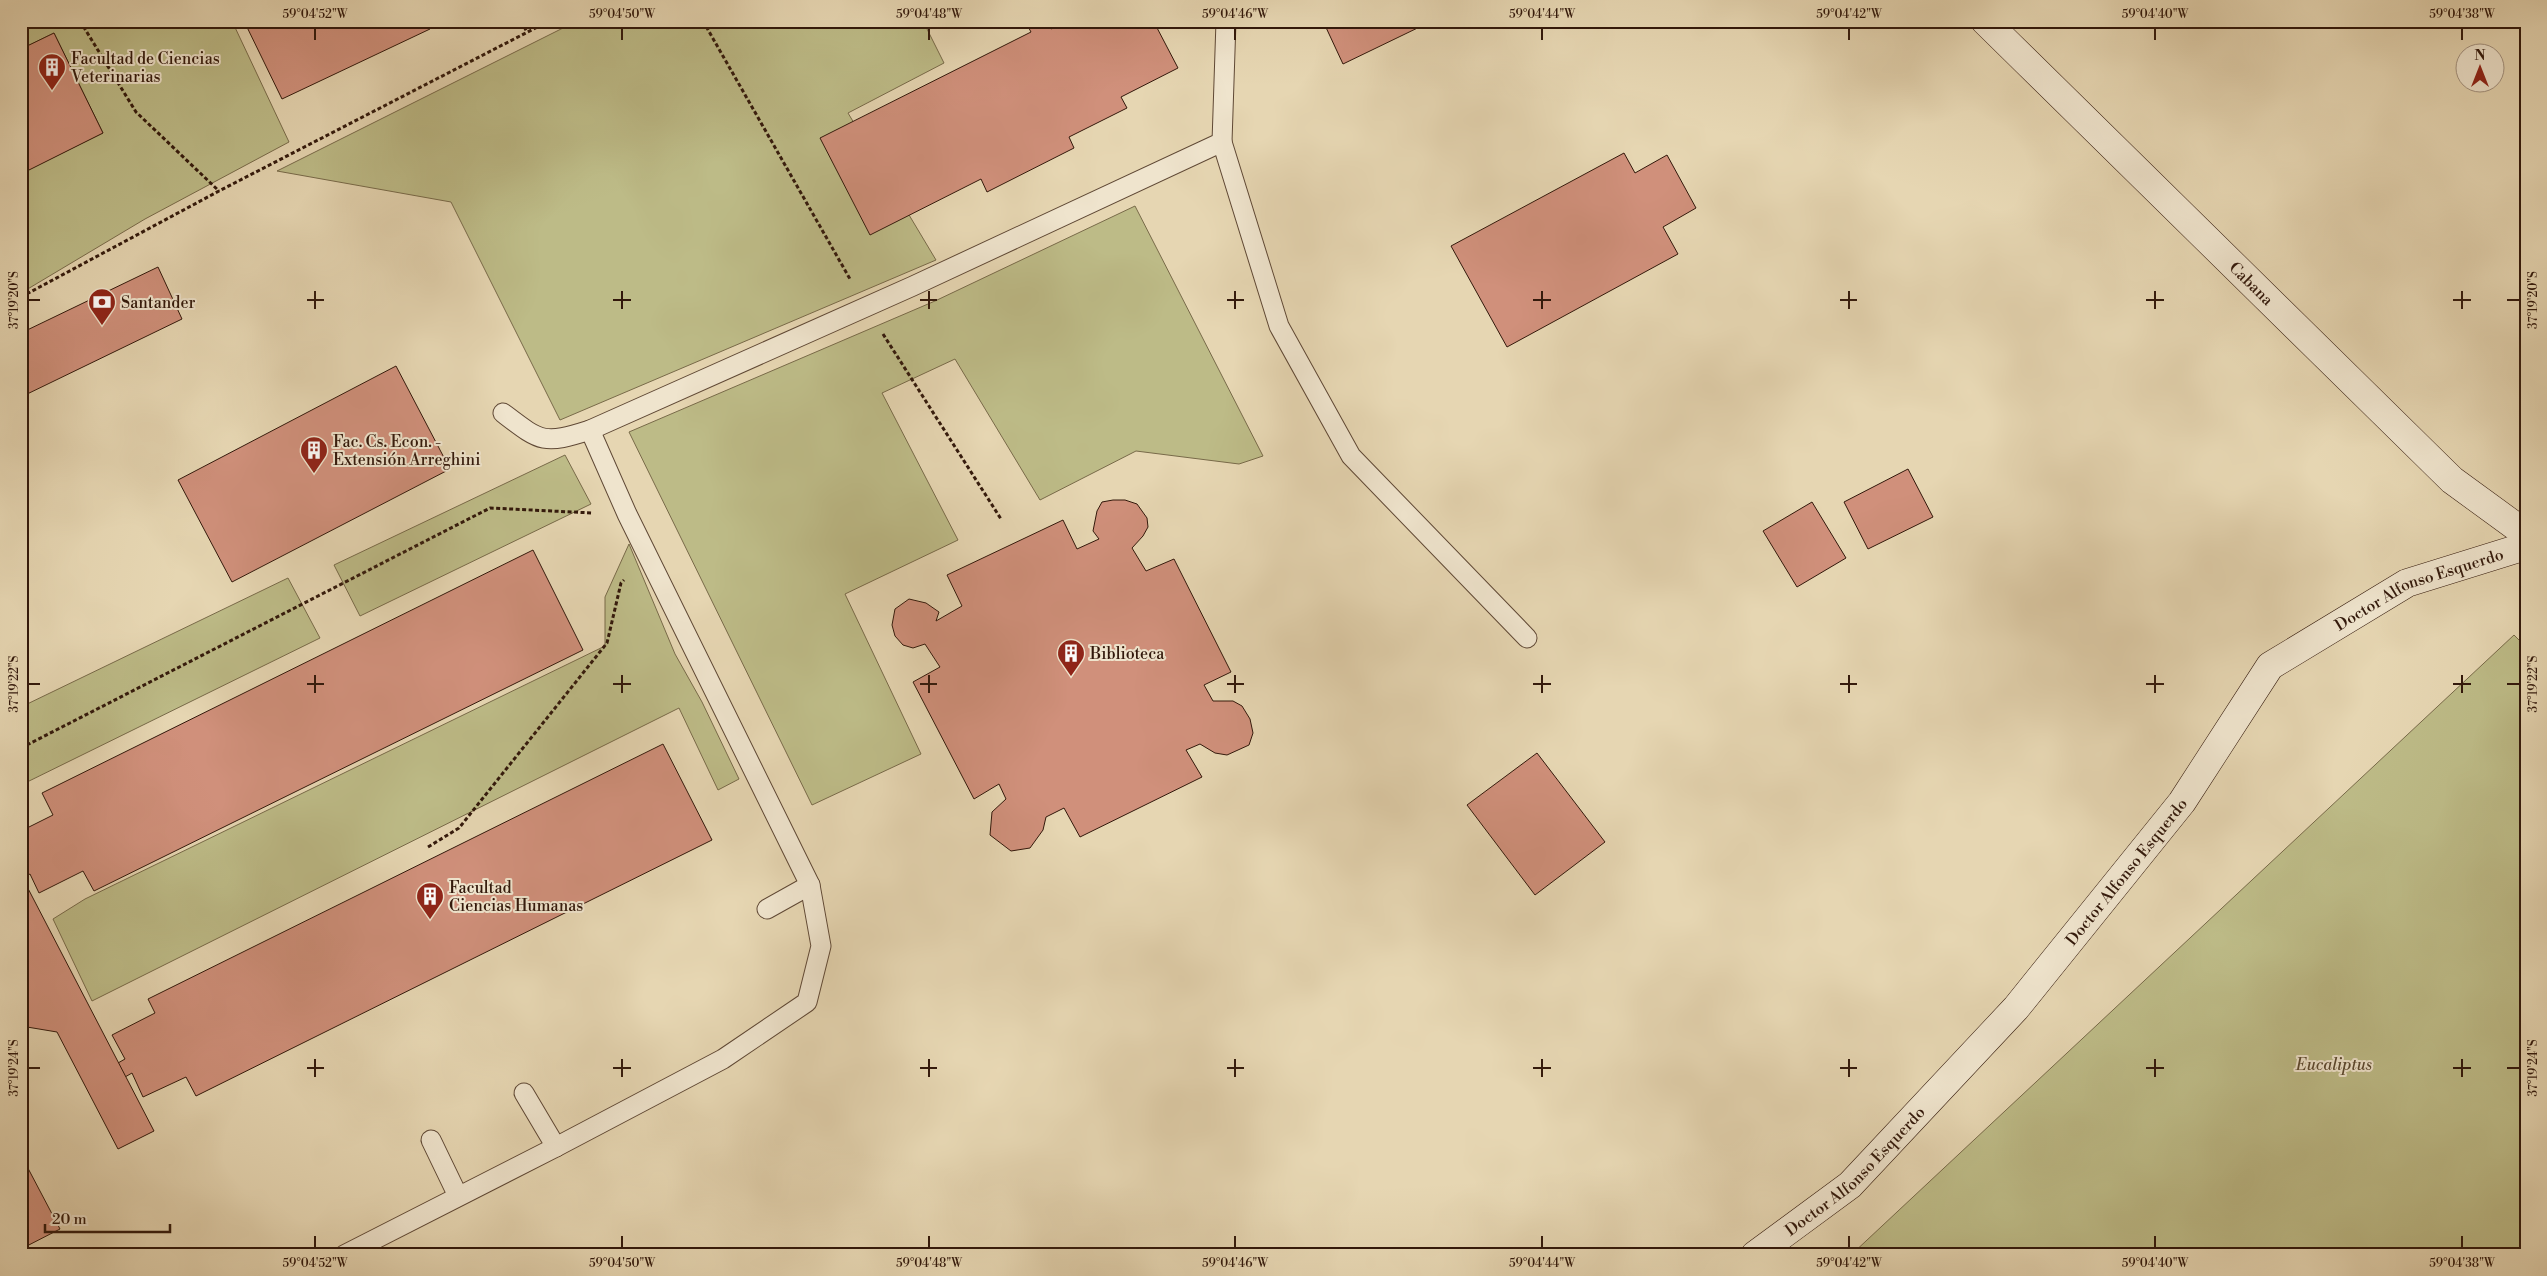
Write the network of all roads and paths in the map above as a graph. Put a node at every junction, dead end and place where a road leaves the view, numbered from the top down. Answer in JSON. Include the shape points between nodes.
{"nodes":[{"id":1,"x":80,"y":21,"type":"edge"},
{"id":2,"x":521,"y":21,"type":"edge"},
{"id":3,"x":549,"y":21,"type":"edge"},
{"id":4,"x":703,"y":21,"type":"edge"},
{"id":5,"x":1226,"y":21,"type":"edge"},
{"id":6,"x":1985,"y":21,"type":"edge"},
{"id":7,"x":527,"y":32,"type":"junction"},
{"id":8,"x":1222,"y":142,"type":"junction"},
{"id":9,"x":219,"y":191,"type":"junction"},
{"id":10,"x":21,"y":298,"type":"edge"},
{"id":11,"x":865,"y":306,"type":"junction"},
{"id":12,"x":502,"y":413,"type":"dead end"},
{"id":13,"x":590,"y":430,"type":"junction"},
{"id":14,"x":627,"y":514,"type":"junction"},
{"id":15,"x":1001,"y":519,"type":"dead end"},
{"id":16,"x":2526,"y":534,"type":"edge"},
{"id":17,"x":2526,"y":546,"type":"edge"},
{"id":18,"x":648,"y":557,"type":"junction"},
{"id":19,"x":1528,"y":638,"type":"dead end"},
{"id":20,"x":21,"y":748,"type":"edge"},
{"id":21,"x":428,"y":847,"type":"dead end"},
{"id":22,"x":810,"y":884,"type":"junction"},
{"id":23,"x":767,"y":910,"type":"dead end"},
{"id":24,"x":524,"y":1093,"type":"dead end"},
{"id":25,"x":431,"y":1140,"type":"dead end"},
{"id":26,"x":556,"y":1147,"type":"junction"},
{"id":27,"x":458,"y":1196,"type":"junction"},
{"id":28,"x":344,"y":1255,"type":"edge"},
{"id":29,"x":1755,"y":1255,"type":"edge"}],
"edges":[{"from":1,"to":9,"type":"path","via":[[136,112]]},
{"from":2,"to":7,"type":"path"},
{"from":3,"to":7,"type":"path"},
{"from":4,"to":11,"type":"path"},
{"from":5,"to":8,"type":"lane"},
{"from":6,"to":16,"type":"street","name":"Cabana","via":[[2452,480]]},
{"from":7,"to":9,"type":"path"},
{"from":8,"to":11,"type":"lane"},
{"from":8,"to":19,"type":"lane","via":[[1279,326],[1351,456]]},
{"from":9,"to":10,"type":"path"},
{"from":11,"to":13,"type":"lane"},
{"from":11,"to":15,"type":"path"},
{"from":12,"to":13,"type":"lane","via":[[534,437],[558,440]]},
{"from":13,"to":14,"type":"lane"},
{"from":14,"to":18,"type":"lane"},
{"from":14,"to":20,"type":"path","via":[[490,508]]},
{"from":17,"to":29,"type":"street","name":"Doctor Alfonso Esquerdo","via":[[2407,583],[2270,666],[2182,802],[2016,1008],[1850,1185]]},
{"from":18,"to":21,"type":"path","via":[[621,583],[607,643],[460,828]]},
{"from":18,"to":22,"type":"lane"},
{"from":22,"to":23,"type":"lane"},
{"from":22,"to":26,"type":"lane","via":[[821,946],[807,1002],[723,1059]]},
{"from":24,"to":26,"type":"lane"},
{"from":25,"to":27,"type":"lane"},
{"from":26,"to":27,"type":"lane"},
{"from":27,"to":28,"type":"lane"}]}
